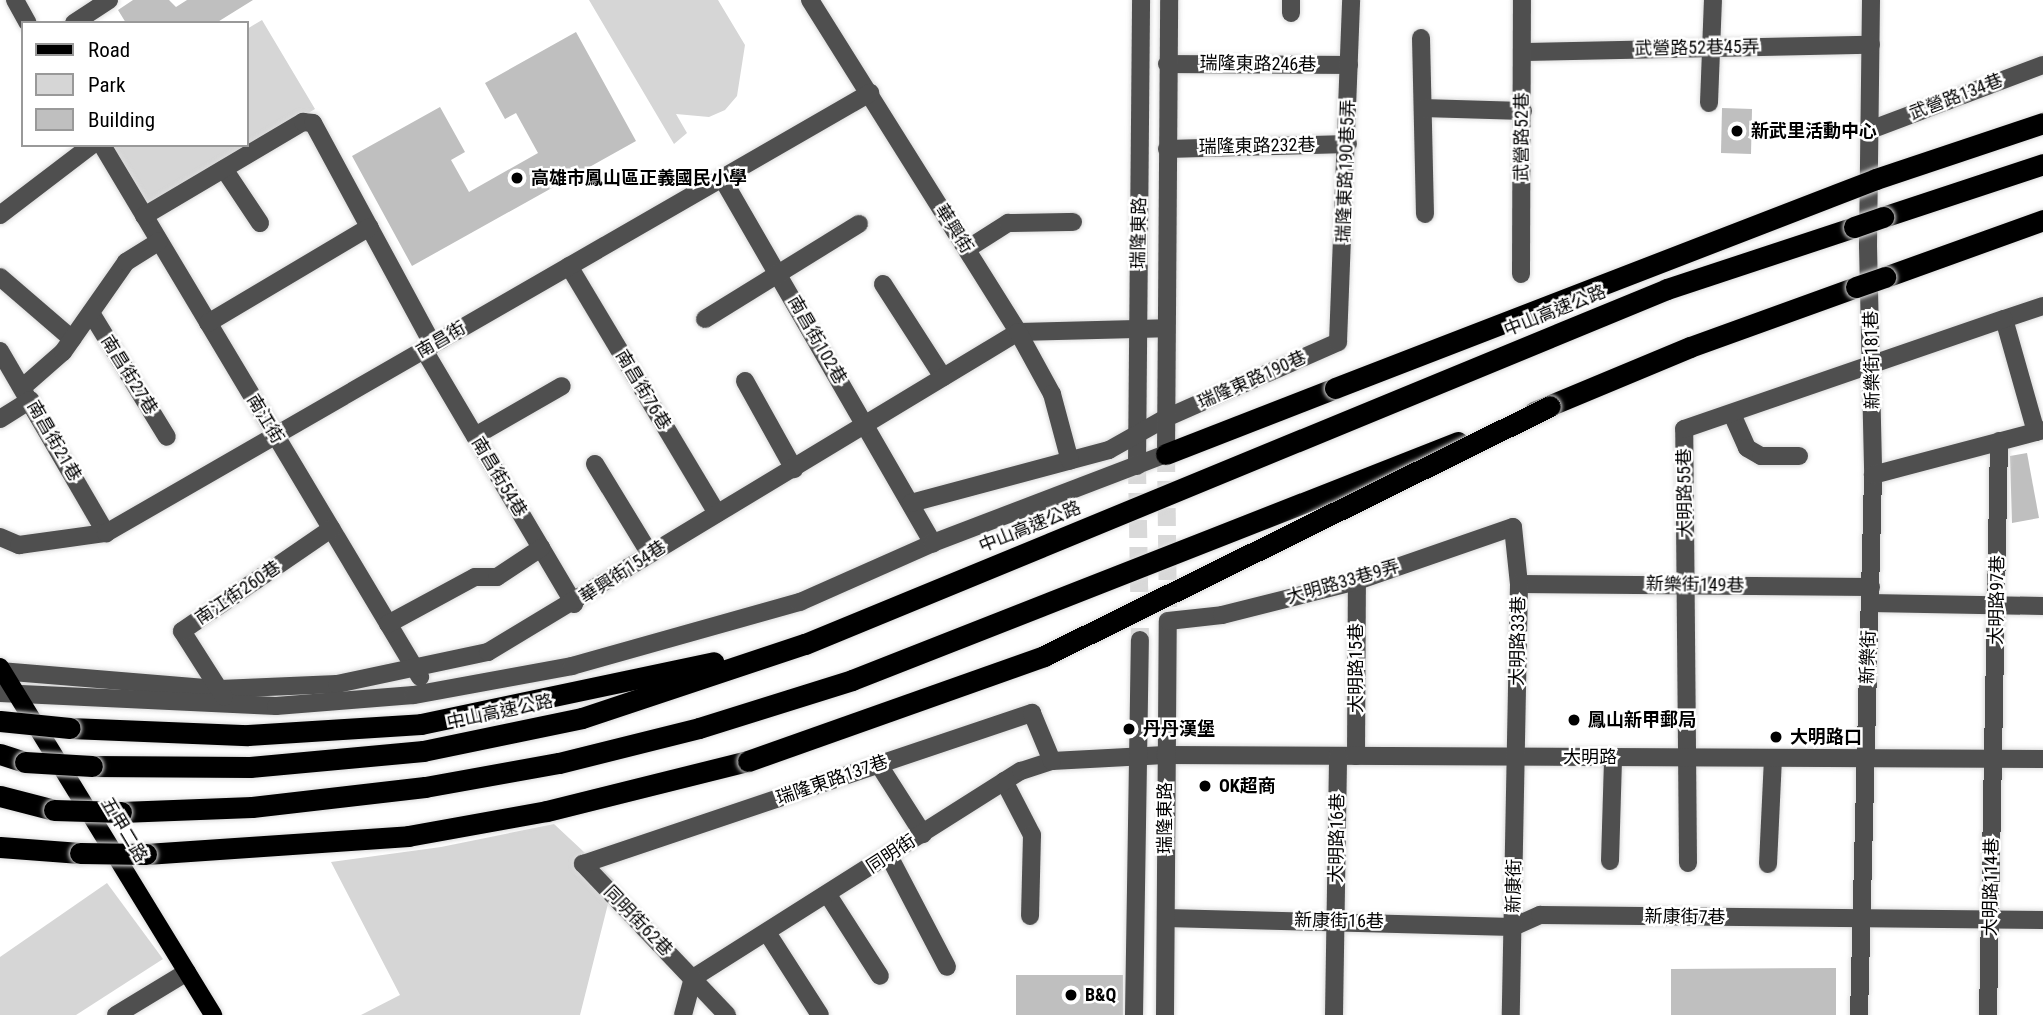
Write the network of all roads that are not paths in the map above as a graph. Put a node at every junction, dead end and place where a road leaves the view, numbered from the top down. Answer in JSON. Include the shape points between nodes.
{"nodes":[{"id":1,"x":15,"y":0,"type":"edge"},
{"id":2,"x":109,"y":0,"type":"edge"},
{"id":3,"x":810,"y":0,"type":"edge"},
{"id":4,"x":1141,"y":0,"type":"edge"},
{"id":5,"x":1170,"y":0,"type":"edge"},
{"id":6,"x":1351,"y":0,"type":"edge"},
{"id":7,"x":1522,"y":0,"type":"edge"},
{"id":8,"x":1713,"y":0,"type":"edge"},
{"id":9,"x":1871,"y":0,"type":"edge"},
{"id":10,"x":27,"y":21,"type":"edge"},
{"id":11,"x":77,"y":21,"type":"edge"},
{"id":12,"x":1421,"y":38,"type":"dead end"},
{"id":13,"x":1871,"y":45,"type":"junction"},
{"id":14,"x":1711,"y":47,"type":"junction"},
{"id":15,"x":1523,"y":52,"type":"junction"},
{"id":16,"x":1167,"y":64,"type":"junction"},
{"id":17,"x":1349,"y":65,"type":"junction"},
{"id":18,"x":2043,"y":65,"type":"edge"},
{"id":19,"x":870,"y":93,"type":"junction"},
{"id":20,"x":1709,"y":103,"type":"dead end"},
{"id":21,"x":1423,"y":107,"type":"junction"},
{"id":22,"x":1523,"y":111,"type":"junction"},
{"id":23,"x":2043,"y":123,"type":"edge"},
{"id":24,"x":1870,"y":130,"type":"junction"},
{"id":25,"x":1348,"y":144,"type":"junction"},
{"id":26,"x":89,"y":147,"type":"edge"},
{"id":27,"x":103,"y":147,"type":"edge"},
{"id":28,"x":1167,"y":149,"type":"junction"},
{"id":29,"x":2043,"y":164,"type":"edge"},
{"id":30,"x":224,"y":169,"type":"junction"},
{"id":31,"x":722,"y":178,"type":"junction"},
{"id":32,"x":1425,"y":214,"type":"dead end"},
{"id":33,"x":0,"y":215,"type":"edge"},
{"id":34,"x":144,"y":216,"type":"junction"},
{"id":35,"x":2043,"y":220,"type":"edge"},
{"id":36,"x":1073,"y":222,"type":"dead end"},
{"id":37,"x":260,"y":223,"type":"dead end"},
{"id":38,"x":859,"y":224,"type":"dead end"},
{"id":39,"x":370,"y":227,"type":"junction"},
{"id":40,"x":159,"y":242,"type":"junction"},
{"id":41,"x":967,"y":249,"type":"junction"},
{"id":42,"x":569,"y":267,"type":"junction"},
{"id":43,"x":1521,"y":274,"type":"dead end"},
{"id":44,"x":779,"y":275,"type":"junction"},
{"id":45,"x":0,"y":277,"type":"edge"},
{"id":46,"x":883,"y":284,"type":"dead end"},
{"id":47,"x":2043,"y":306,"type":"edge"},
{"id":48,"x":91,"y":313,"type":"junction"},
{"id":49,"x":705,"y":319,"type":"dead end"},
{"id":50,"x":2004,"y":319,"type":"junction"},
{"id":51,"x":208,"y":323,"type":"junction"},
{"id":52,"x":1138,"y":327,"type":"junction"},
{"id":53,"x":1166,"y":328,"type":"junction"},
{"id":54,"x":1018,"y":332,"type":"junction"},
{"id":55,"x":72,"y":339,"type":"junction"},
{"id":56,"x":1338,"y":342,"type":"joint"},
{"id":57,"x":428,"y":348,"type":"junction"},
{"id":58,"x":0,"y":351,"type":"edge"},
{"id":59,"x":1874,"y":367,"type":"junction"},
{"id":60,"x":943,"y":377,"type":"junction"},
{"id":61,"x":744,"y":381,"type":"dead end"},
{"id":62,"x":562,"y":386,"type":"dead end"},
{"id":63,"x":27,"y":394,"type":"junction"},
{"id":64,"x":1550,"y":406,"type":"junction"},
{"id":65,"x":1731,"y":414,"type":"junction"},
{"id":66,"x":1166,"y":418,"type":"junction"},
{"id":67,"x":0,"y":419,"type":"edge"},
{"id":68,"x":866,"y":425,"type":"junction"},
{"id":69,"x":2039,"y":431,"type":"edge"},
{"id":70,"x":275,"y":436,"type":"junction"},
{"id":71,"x":475,"y":436,"type":"junction"},
{"id":72,"x":167,"y":437,"type":"dead end"},
{"id":73,"x":1138,"y":437,"type":"junction"},
{"id":74,"x":1999,"y":440,"type":"junction"},
{"id":75,"x":1166,"y":454,"type":"junction"},
{"id":76,"x":1799,"y":456,"type":"dead end"},
{"id":77,"x":1070,"y":461,"type":"junction"},
{"id":78,"x":595,"y":464,"type":"dead end"},
{"id":79,"x":1137,"y":466,"type":"junction"},
{"id":80,"x":793,"y":468,"type":"junction"},
{"id":81,"x":1873,"y":475,"type":"junction"},
{"id":82,"x":911,"y":503,"type":"junction"},
{"id":83,"x":717,"y":513,"type":"junction"},
{"id":84,"x":1513,"y":527,"type":"joint"},
{"id":85,"x":331,"y":529,"type":"junction"},
{"id":86,"x":106,"y":533,"type":"junction"},
{"id":87,"x":0,"y":537,"type":"edge"},
{"id":88,"x":933,"y":544,"type":"junction"},
{"id":89,"x":541,"y":548,"type":"junction"},
{"id":90,"x":650,"y":554,"type":"junction"},
{"id":91,"x":1357,"y":580,"type":"junction"},
{"id":92,"x":1519,"y":584,"type":"junction"},
{"id":93,"x":1686,"y":585,"type":"junction"},
{"id":94,"x":1870,"y":595,"type":"junction"},
{"id":95,"x":574,"y":604,"type":"junction"},
{"id":96,"x":1997,"y":605,"type":"junction"},
{"id":97,"x":2043,"y":606,"type":"edge"},
{"id":98,"x":1168,"y":621,"type":"joint"},
{"id":99,"x":388,"y":624,"type":"junction"},
{"id":100,"x":1140,"y":640,"type":"tunnel mouth"},
{"id":101,"x":805,"y":644,"type":"junction"},
{"id":102,"x":415,"y":669,"type":"junction"},
{"id":103,"x":1,"y":670,"type":"edge"},
{"id":104,"x":429,"y":692,"type":"junction"},
{"id":105,"x":9,"y":694,"type":"edge"},
{"id":106,"x":224,"y":697,"type":"junction"},
{"id":107,"x":0,"y":721,"type":"edge"},
{"id":108,"x":0,"y":754,"type":"edge"},
{"id":109,"x":1165,"y":755,"type":"junction"},
{"id":110,"x":1136,"y":756,"type":"junction"},
{"id":111,"x":1347,"y":756,"type":"junction"},
{"id":112,"x":1516,"y":757,"type":"junction"},
{"id":113,"x":1613,"y":757,"type":"junction"},
{"id":114,"x":1864,"y":757,"type":"junction"},
{"id":115,"x":1686,"y":758,"type":"junction"},
{"id":116,"x":1773,"y":758,"type":"junction"},
{"id":117,"x":1994,"y":759,"type":"junction"},
{"id":118,"x":2043,"y":760,"type":"edge"},
{"id":119,"x":1052,"y":761,"type":"junction"},
{"id":120,"x":879,"y":765,"type":"junction"},
{"id":121,"x":1004,"y":781,"type":"junction"},
{"id":122,"x":0,"y":796,"type":"edge"},
{"id":123,"x":923,"y":834,"type":"junction"},
{"id":124,"x":0,"y":847,"type":"edge"},
{"id":125,"x":80,"y":853,"type":"junction"},
{"id":126,"x":889,"y":856,"type":"junction"},
{"id":127,"x":0,"y":857,"type":"edge"},
{"id":128,"x":1610,"y":861,"type":"dead end"},
{"id":129,"x":1688,"y":863,"type":"dead end"},
{"id":130,"x":583,"y":864,"type":"joint"},
{"id":131,"x":1768,"y":864,"type":"dead end"},
{"id":132,"x":828,"y":895,"type":"junction"},
{"id":133,"x":1030,"y":916,"type":"dead end"},
{"id":134,"x":1166,"y":918,"type":"junction"},
{"id":135,"x":1336,"y":920,"type":"junction"},
{"id":136,"x":1860,"y":920,"type":"junction"},
{"id":137,"x":1990,"y":920,"type":"junction"},
{"id":138,"x":2043,"y":920,"type":"edge"},
{"id":139,"x":1513,"y":927,"type":"junction"},
{"id":140,"x":768,"y":934,"type":"junction"},
{"id":141,"x":947,"y":967,"type":"dead end"},
{"id":142,"x":187,"y":972,"type":"junction"},
{"id":143,"x":880,"y":976,"type":"dead end"},
{"id":144,"x":693,"y":978,"type":"junction"},
{"id":145,"x":116,"y":1015,"type":"edge"},
{"id":146,"x":213,"y":1015,"type":"edge"},
{"id":147,"x":683,"y":1015,"type":"edge"},
{"id":148,"x":727,"y":1015,"type":"edge"},
{"id":149,"x":820,"y":1015,"type":"edge"},
{"id":150,"x":1134,"y":1015,"type":"edge"},
{"id":151,"x":1165,"y":1015,"type":"edge"},
{"id":152,"x":1334,"y":1015,"type":"edge"},
{"id":153,"x":1511,"y":1015,"type":"edge"},
{"id":154,"x":1859,"y":1015,"type":"edge"},
{"id":155,"x":1989,"y":1015,"type":"edge"}],
"edges":[{"from":1,"to":10,"type":"street"},
{"from":2,"to":11,"type":"street"},
{"from":3,"to":19,"type":"street","name":"華興街"},
{"from":4,"to":52,"type":"street","name":"瑞隆東路"},
{"from":5,"to":16,"type":"street","name":"瑞隆東路"},
{"from":6,"to":17,"type":"street","name":"瑞隆東路190巷5弄"},
{"from":7,"to":15,"type":"street","name":"武營路52巷"},
{"from":8,"to":14,"type":"street"},
{"from":9,"to":13,"type":"street","name":"新樂街181巷"},
{"from":12,"to":21,"type":"street"},
{"from":13,"to":14,"type":"street","name":"武營路52巷45弄"},
{"from":13,"to":24,"type":"street","name":"新樂街181巷"},
{"from":14,"to":15,"type":"street","name":"武營路52巷45弄"},
{"from":14,"to":20,"type":"street"},
{"from":15,"to":22,"type":"street","name":"武營路52巷"},
{"from":16,"to":17,"type":"street","name":"瑞隆東路246巷"},
{"from":16,"to":28,"type":"street","name":"瑞隆東路"},
{"from":17,"to":25,"type":"street","name":"瑞隆東路190巷5弄"},
{"from":18,"to":24,"type":"street","name":"武營路134巷"},
{"from":19,"to":31,"type":"street","name":"南昌街"},
{"from":19,"to":41,"type":"street","name":"華興街"},
{"from":21,"to":22,"type":"street"},
{"from":21,"to":32,"type":"street"},
{"from":22,"to":43,"type":"street","name":"武營路52巷"},
{"from":23,"to":75,"type":"highway","bridge":true,"via":[[1876,179]]},
{"from":24,"to":59,"type":"street","name":"新樂街181巷","via":[[1868,246]]},
{"from":25,"to":28,"type":"street","name":"瑞隆東路232巷"},
{"from":25,"to":56,"type":"street","name":"瑞隆東路190巷5弄"},
{"from":26,"to":33,"type":"street"},
{"from":27,"to":34,"type":"street","name":"南江街"},
{"from":28,"to":53,"type":"street","name":"瑞隆東路"},
{"from":29,"to":101,"type":"highway","name":"中山高速公路","bridge":true,"via":[[1667,289]]},
{"from":30,"to":34,"type":"street"},
{"from":30,"to":37,"type":"street"},
{"from":30,"to":39,"type":"street","name":"南昌街54巷","via":[[309,121]]},
{"from":31,"to":42,"type":"street","name":"南昌街"},
{"from":31,"to":44,"type":"street","name":"南昌街102巷"},
{"from":34,"to":40,"type":"street","name":"南江街"},
{"from":35,"to":64,"type":"highway","bridge":true,"via":[[1690,347]]},
{"from":36,"to":41,"type":"street","via":[[1008,223]]},
{"from":38,"to":44,"type":"street"},
{"from":39,"to":51,"type":"street"},
{"from":39,"to":57,"type":"street","name":"南昌街54巷"},
{"from":40,"to":48,"type":"street","via":[[125,262]]},
{"from":40,"to":51,"type":"street","name":"南江街"},
{"from":41,"to":54,"type":"street","name":"華興街"},
{"from":42,"to":57,"type":"street","name":"南昌街"},
{"from":42,"to":83,"type":"street","name":"南昌街76巷"},
{"from":44,"to":49,"type":"street"},
{"from":44,"to":68,"type":"street","name":"南昌街102巷"},
{"from":45,"to":55,"type":"street"},
{"from":46,"to":60,"type":"street"},
{"from":47,"to":50,"type":"street","name":"大明路55巷"},
{"from":48,"to":55,"type":"street"},
{"from":48,"to":72,"type":"street","name":"南昌街27巷"},
{"from":50,"to":59,"type":"street","name":"大明路55巷"},
{"from":50,"to":69,"type":"street"},
{"from":51,"to":70,"type":"street","name":"南江街"},
{"from":52,"to":53,"type":"street"},
{"from":52,"to":54,"type":"street"},
{"from":52,"to":73,"type":"street","name":"瑞隆東路"},
{"from":53,"to":66,"type":"street","name":"瑞隆東路"},
{"from":54,"to":60,"type":"street","name":"華興街154巷"},
{"from":54,"to":77,"type":"street","name":"華興街","via":[[1052,394]]},
{"from":55,"to":63,"type":"street"},
{"from":56,"to":66,"type":"street","name":"瑞隆東路190巷"},
{"from":57,"to":70,"type":"street","name":"南昌街"},
{"from":57,"to":71,"type":"street","name":"南昌街54巷"},
{"from":58,"to":63,"type":"street","name":"南昌街21巷"},
{"from":59,"to":65,"type":"street","name":"大明路55巷"},
{"from":59,"to":81,"type":"street","name":"新樂街181巷"},
{"from":60,"to":68,"type":"street","name":"華興街154巷"},
{"from":61,"to":80,"type":"street"},
{"from":62,"to":71,"type":"street"},
{"from":63,"to":67,"type":"street"},
{"from":63,"to":86,"type":"street","name":"南昌街21巷"},
{"from":64,"to":122,"type":"highway","bridge":true,"via":[[852,680],[699,728],[559,763],[425,787],[252,807],[54,810]]},
{"from":64,"to":125,"type":"highway","bridge":true,"via":[[1044,656],[748,761],[547,811],[408,836],[146,854]]},
{"from":65,"to":76,"type":"street","via":[[1747,449],[1761,456]]},
{"from":65,"to":93,"type":"street","name":"大明路55巷","via":[[1684,429]]},
{"from":66,"to":73,"type":"street"},
{"from":66,"to":75,"type":"street","name":"瑞隆東路"},
{"from":68,"to":80,"type":"street","name":"華興街154巷"},
{"from":68,"to":82,"type":"street","name":"南昌街102巷"},
{"from":69,"to":74,"type":"street"},
{"from":70,"to":85,"type":"street","name":"南江街"},
{"from":70,"to":86,"type":"street","name":"南昌街"},
{"from":71,"to":89,"type":"street","name":"南昌街54巷"},
{"from":73,"to":77,"type":"street"},
{"from":73,"to":79,"type":"street","name":"瑞隆東路"},
{"from":74,"to":81,"type":"street"},
{"from":74,"to":96,"type":"street","name":"大明路97巷"},
{"from":75,"to":79,"type":"street"},
{"from":77,"to":82,"type":"street"},
{"from":78,"to":90,"type":"street"},
{"from":79,"to":88,"type":"street"},
{"from":80,"to":83,"type":"street","name":"華興街154巷"},
{"from":81,"to":94,"type":"street","name":"新樂街"},
{"from":82,"to":88,"type":"street","name":"南昌街102巷"},
{"from":83,"to":90,"type":"street","name":"華興街154巷"},
{"from":84,"to":91,"type":"street","name":"大明路33巷9弄"},
{"from":84,"to":92,"type":"street","name":"大明路33巷"},
{"from":85,"to":99,"type":"street","name":"南江街"},
{"from":85,"to":106,"type":"street","name":"南江街260巷","via":[[182,631]]},
{"from":86,"to":87,"type":"street","name":"南昌街","via":[[19,545]]},
{"from":88,"to":104,"type":"street","via":[[754,618],[572,666]]},
{"from":89,"to":95,"type":"street","name":"南昌街54巷"},
{"from":89,"to":99,"type":"street","via":[[497,577],[475,577]]},
{"from":90,"to":95,"type":"street","name":"華興街154巷"},
{"from":91,"to":98,"type":"street","name":"大明路33巷9弄","via":[[1222,615]]},
{"from":91,"to":111,"type":"street","name":"大明路15巷"},
{"from":92,"to":93,"type":"street","name":"新樂街149巷"},
{"from":92,"to":112,"type":"street","name":"大明路33巷"},
{"from":93,"to":94,"type":"street","name":"新樂街149巷"},
{"from":93,"to":115,"type":"street","name":"大明路55巷"},
{"from":94,"to":96,"type":"street","name":"新樂街149巷"},
{"from":94,"to":114,"type":"street","name":"新樂街"},
{"from":95,"to":102,"type":"street","name":"華興街154巷","via":[[503,646]]},
{"from":96,"to":97,"type":"street","name":"新樂街149巷"},
{"from":96,"to":117,"type":"street","name":"大明路97巷"},
{"from":98,"to":109,"type":"street","name":"瑞隆東路"},
{"from":99,"to":102,"type":"street","name":"南江街"},
{"from":100,"to":110,"type":"street","name":"瑞隆東路"},
{"from":101,"to":107,"type":"highway","bridge":true,"via":[[421,724],[248,735]]},
{"from":101,"to":108,"type":"highway","name":"中山高速公路","bridge":true,"via":[[582,718],[423,751],[250,767],[92,766],[25,762]]},
{"from":102,"to":104,"type":"street","name":"南江街"},
{"from":102,"to":106,"type":"street","name":"華興街154巷","via":[[337,684]]},
{"from":103,"to":105,"type":"main road","name":"五甲二路"},
{"from":103,"to":106,"type":"street","name":"華興街154巷","via":[[185,688]]},
{"from":104,"to":106,"type":"street","via":[[346,703]]},
{"from":105,"to":106,"type":"street"},
{"from":105,"to":142,"type":"main road","name":"五甲二路"},
{"from":109,"to":110,"type":"street","name":"大明路"},
{"from":109,"to":111,"type":"street","name":"大明路"},
{"from":109,"to":134,"type":"street","name":"瑞隆東路"},
{"from":110,"to":119,"type":"street","name":"同明街"},
{"from":110,"to":150,"type":"street","name":"瑞隆東路"},
{"from":111,"to":112,"type":"street","name":"大明路"},
{"from":111,"to":135,"type":"street","name":"大明路16巷"},
{"from":112,"to":113,"type":"street","name":"大明路"},
{"from":112,"to":139,"type":"street","name":"新康街"},
{"from":113,"to":115,"type":"street","name":"大明路"},
{"from":113,"to":128,"type":"street"},
{"from":114,"to":116,"type":"street","name":"大明路"},
{"from":114,"to":117,"type":"street","name":"大明路"},
{"from":114,"to":136,"type":"street","name":"新樂街"},
{"from":115,"to":116,"type":"street","name":"大明路"},
{"from":115,"to":129,"type":"street","name":"大明路55巷"},
{"from":116,"to":131,"type":"street"},
{"from":117,"to":118,"type":"street","name":"大明路"},
{"from":117,"to":137,"type":"street","name":"大明路114巷"},
{"from":119,"to":120,"type":"street","name":"瑞隆東路137巷","via":[[1032,713]]},
{"from":119,"to":121,"type":"street","name":"同明街"},
{"from":120,"to":123,"type":"street"},
{"from":120,"to":130,"type":"street","name":"瑞隆東路137巷"},
{"from":121,"to":123,"type":"street","name":"同明街"},
{"from":121,"to":133,"type":"street","via":[[1032,835]]},
{"from":123,"to":126,"type":"street","name":"同明街"},
{"from":124,"to":125,"type":"highway"},
{"from":125,"to":127,"type":"highway"},
{"from":126,"to":132,"type":"street","name":"同明街"},
{"from":126,"to":141,"type":"street"},
{"from":130,"to":144,"type":"street","name":"同明街62巷"},
{"from":132,"to":140,"type":"street","name":"同明街"},
{"from":132,"to":143,"type":"street"},
{"from":134,"to":135,"type":"street","name":"新康街16巷"},
{"from":134,"to":151,"type":"street","name":"瑞隆東路"},
{"from":135,"to":139,"type":"street","name":"新康街16巷"},
{"from":135,"to":152,"type":"street","name":"大明路16巷"},
{"from":136,"to":137,"type":"street","name":"新康街7巷"},
{"from":136,"to":139,"type":"street","name":"新康街7巷","via":[[1540,915]]},
{"from":136,"to":154,"type":"street","name":"新樂街"},
{"from":137,"to":138,"type":"street","name":"新康街7巷"},
{"from":137,"to":155,"type":"street","name":"大明路114巷"},
{"from":139,"to":153,"type":"street","name":"新康街"},
{"from":140,"to":144,"type":"street","name":"同明街"},
{"from":140,"to":149,"type":"street"},
{"from":142,"to":145,"type":"street"},
{"from":142,"to":146,"type":"main road","name":"五甲二路"},
{"from":144,"to":147,"type":"street"},
{"from":144,"to":148,"type":"street","name":"同明街62巷"}]}
